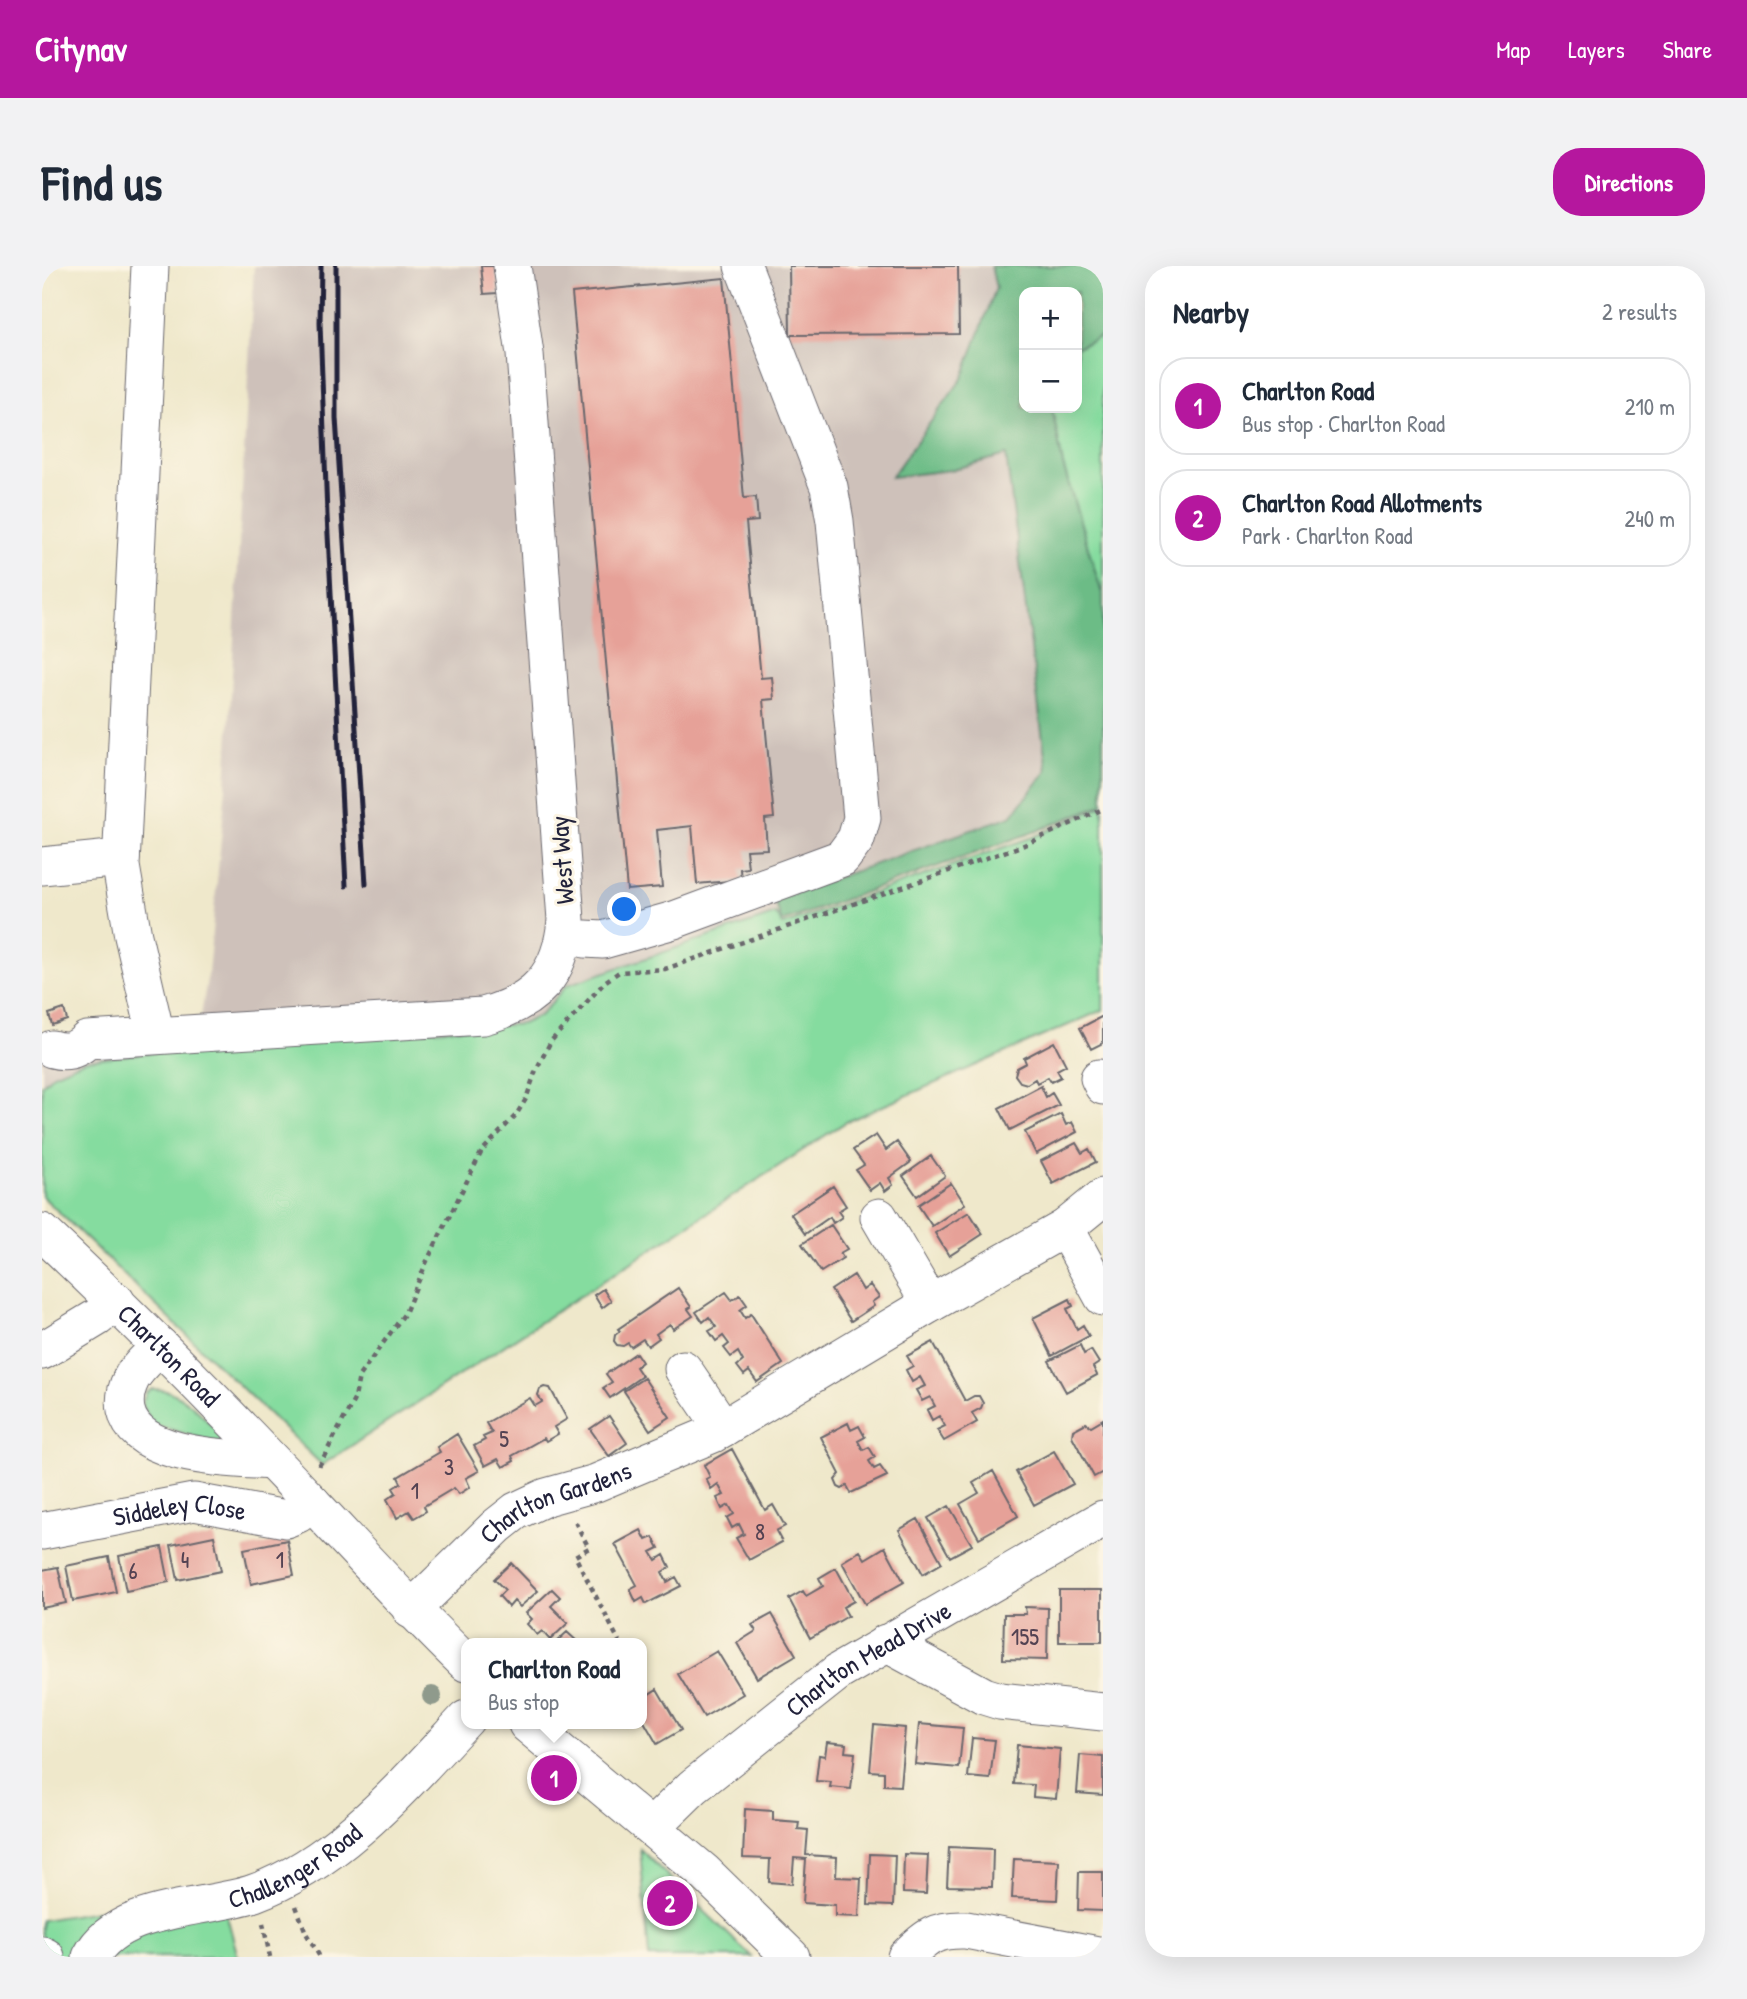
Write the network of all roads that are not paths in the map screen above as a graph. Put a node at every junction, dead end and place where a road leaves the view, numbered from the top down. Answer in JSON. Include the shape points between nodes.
{"nodes":[{"id":1,"x":150,"y":266,"type":"edge"},
{"id":2,"x":512,"y":266,"type":"edge"},
{"id":3,"x":743,"y":266,"type":"edge"},
{"id":4,"x":121,"y":858,"type":"junction"},
{"id":5,"x":42,"y":866,"type":"edge"},
{"id":6,"x":585,"y":939,"type":"dead end"},
{"id":7,"x":156,"y":1035,"type":"junction"},
{"id":8,"x":47,"y":1055,"type":"edge"},
{"id":9,"x":1103,"y":1196,"type":"edge"},
{"id":10,"x":1065,"y":1228,"type":"junction"},
{"id":11,"x":42,"y":1232,"type":"edge"},
{"id":12,"x":880,"y":1238,"type":"dead end"},
{"id":13,"x":1102,"y":1293,"type":"edge"},
{"id":14,"x":116,"y":1301,"type":"junction"},
{"id":15,"x":930,"y":1304,"type":"junction"},
{"id":16,"x":160,"y":1346,"type":"junction"},
{"id":17,"x":42,"y":1351,"type":"edge"},
{"id":18,"x":682,"y":1369,"type":"dead end"},
{"id":19,"x":723,"y":1428,"type":"junction"},
{"id":20,"x":271,"y":1461,"type":"junction"},
{"id":21,"x":308,"y":1498,"type":"junction"},
{"id":22,"x":1103,"y":1519,"type":"edge"},
{"id":23,"x":42,"y":1531,"type":"edge"},
{"id":24,"x":411,"y":1610,"type":"junction"},
{"id":25,"x":886,"y":1643,"type":"junction"},
{"id":26,"x":461,"y":1657,"type":"edge"},
{"id":27,"x":1103,"y":1712,"type":"edge"},
{"id":28,"x":461,"y":1725,"type":"edge"},
{"id":29,"x":533,"y":1729,"type":"edge"},
{"id":30,"x":652,"y":1827,"type":"junction"},
{"id":31,"x":1103,"y":1956,"type":"edge"},
{"id":32,"x":91,"y":1957,"type":"edge"},
{"id":33,"x":791,"y":1957,"type":"edge"},
{"id":34,"x":906,"y":1957,"type":"edge"}],
"edges":[{"from":1,"to":4,"type":"street"},
{"from":2,"to":7,"type":"street","name":"West Way","via":[[525,354],[566,920],[564,946],[555,966],[522,1002],[483,1016]]},
{"from":3,"to":6,"type":"street","via":[[829,487],[862,818],[856,838],[842,858],[674,920],[603,940]]},
{"from":4,"to":5,"type":"street"},
{"from":4,"to":7,"type":"street"},
{"from":7,"to":8,"type":"street","name":"West Way","via":[[87,1040],[78,1034],[60,1040]]},
{"from":9,"to":10,"type":"street","name":"Charlton Gardens"},
{"from":10,"to":13,"type":"street"},
{"from":10,"to":15,"type":"street","name":"Charlton Gardens"},
{"from":11,"to":14,"type":"street","name":"Charlton Road"},
{"from":12,"to":15,"type":"street"},
{"from":14,"to":16,"type":"street","name":"Charlton Road"},
{"from":14,"to":17,"type":"street"},
{"from":15,"to":19,"type":"street","name":"Charlton Gardens"},
{"from":16,"to":20,"type":"street","name":"Charlton Road"},
{"from":16,"to":20,"type":"street","via":[[132,1377],[124,1398],[128,1420],[146,1439],[191,1454]]},
{"from":18,"to":19,"type":"street"},
{"from":19,"to":24,"type":"street","name":"Charlton Gardens","via":[[613,1476],[534,1502],[507,1518]]},
{"from":20,"to":21,"type":"street","name":"Charlton Road"},
{"from":21,"to":23,"type":"street","name":"Siddeley Close","via":[[298,1514],[286,1519],[194,1502]]},
{"from":21,"to":24,"type":"street","name":"Charlton Road"},
{"from":22,"to":25,"type":"street","name":"Charlton Mead Drive"},
{"from":24,"to":26,"type":"street","name":"Charlton Road"},
{"from":25,"to":27,"type":"street","via":[[1000,1701]]},
{"from":25,"to":30,"type":"street","name":"Charlton Mead Drive","via":[[838,1672],[693,1787]]},
{"from":28,"to":32,"type":"street","name":"Challenger Road","via":[[355,1832],[287,1878],[248,1895],[151,1916],[118,1928]]},
{"from":29,"to":30,"type":"street"},
{"from":30,"to":33,"type":"street"},
{"from":31,"to":34,"type":"street","via":[[944,1929],[923,1940]]}]}
